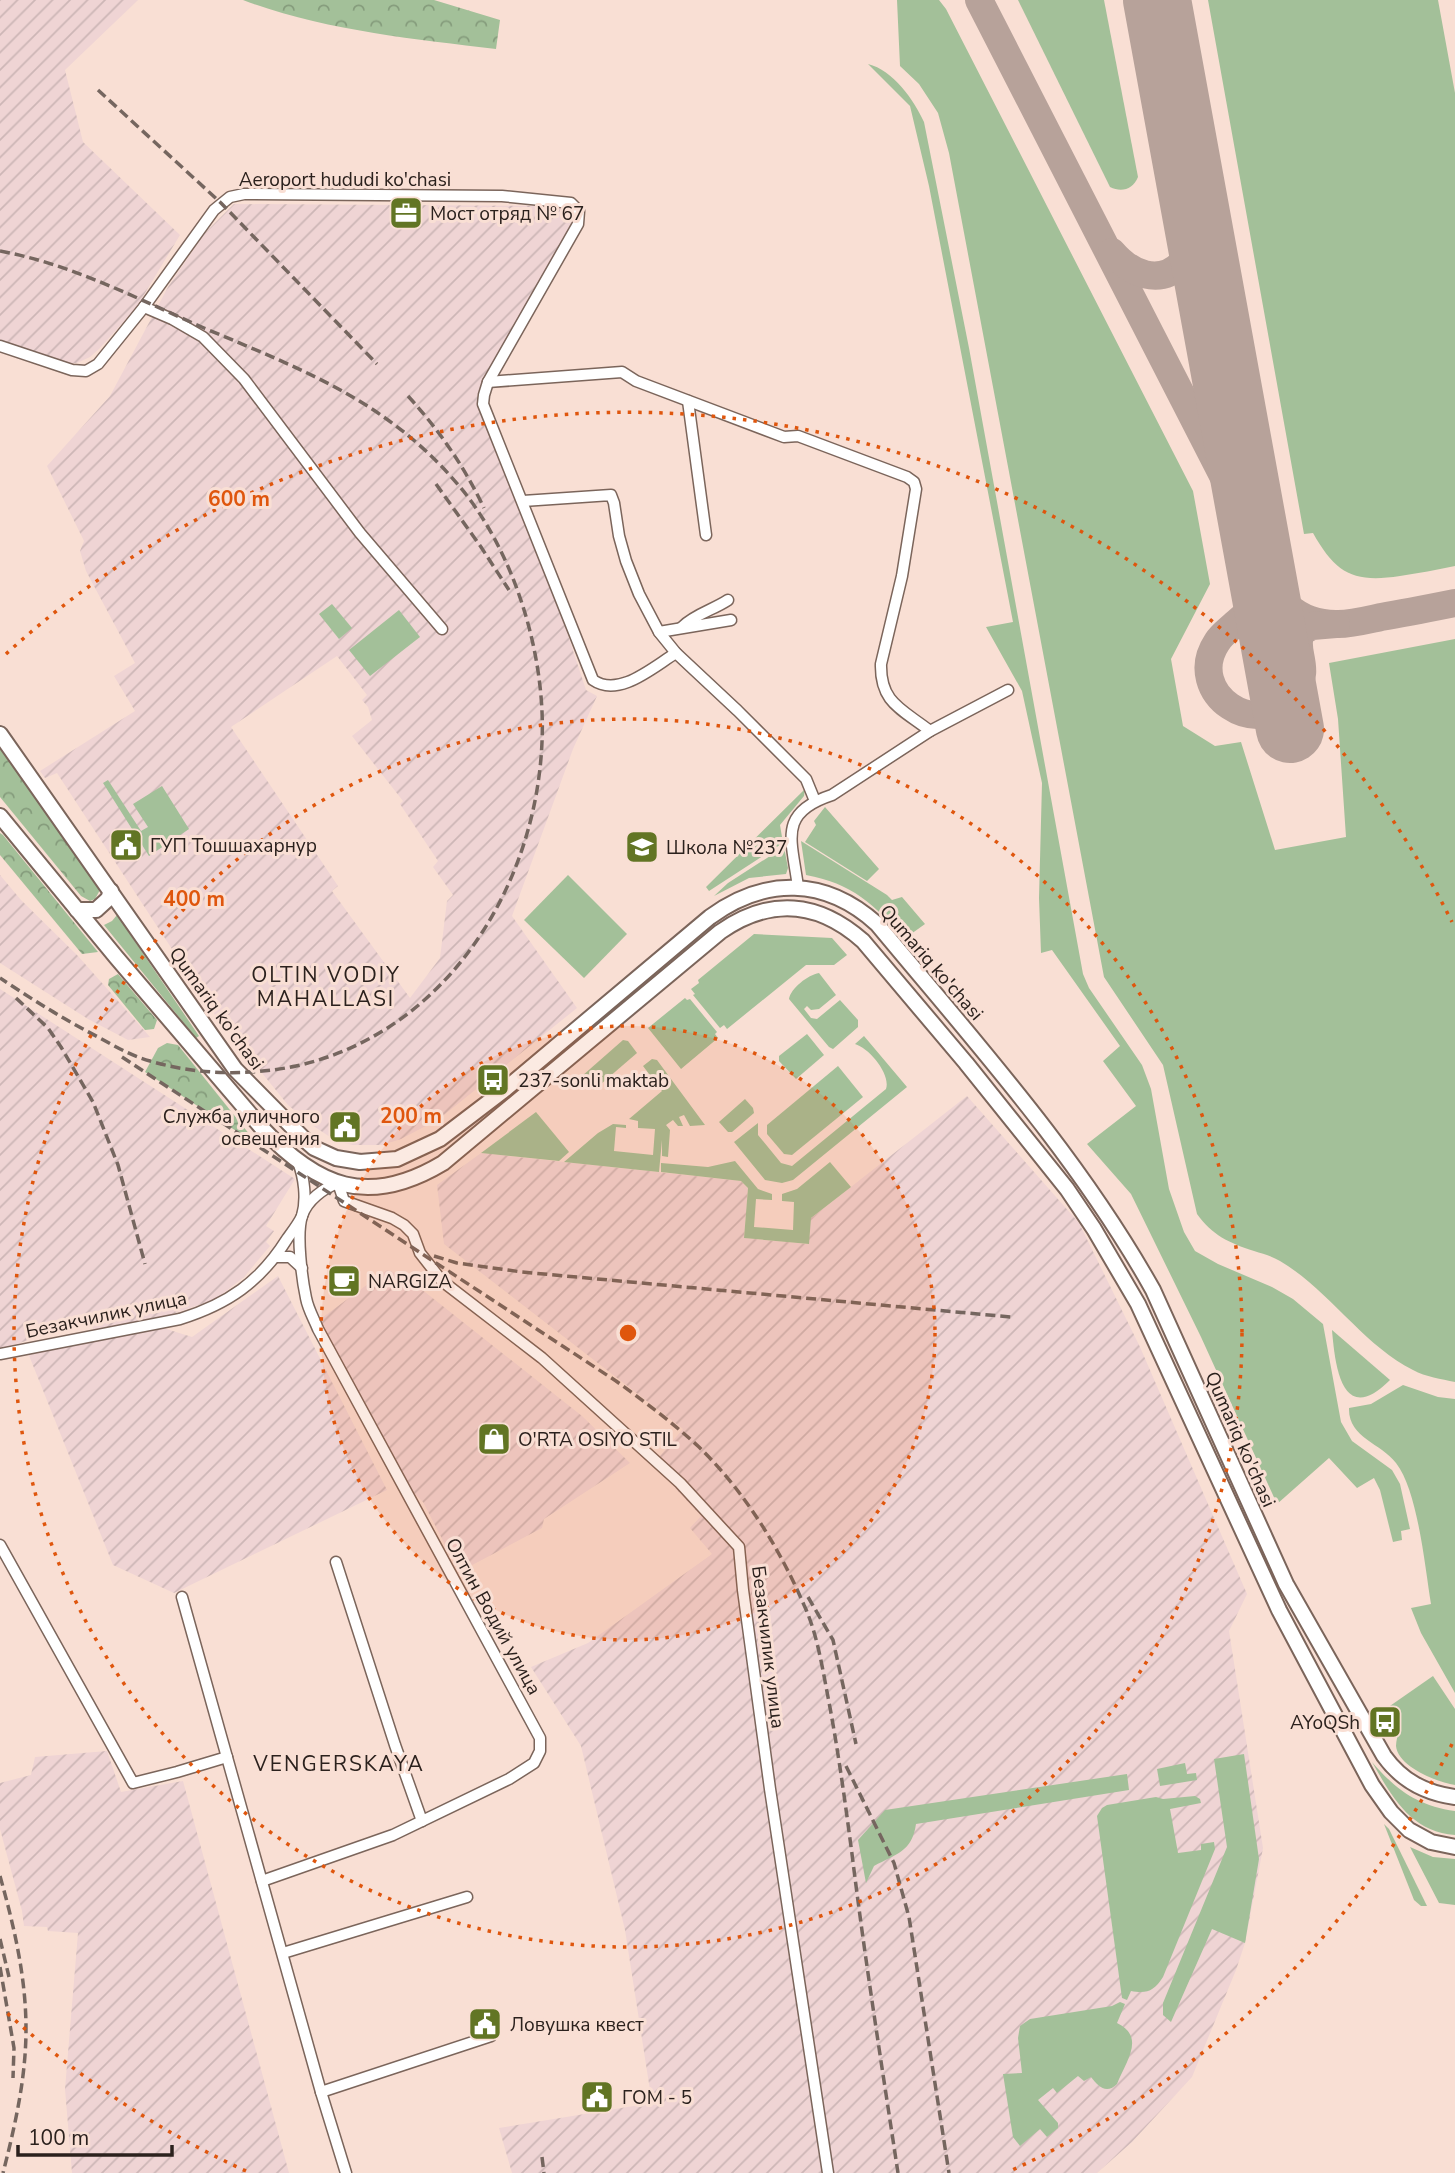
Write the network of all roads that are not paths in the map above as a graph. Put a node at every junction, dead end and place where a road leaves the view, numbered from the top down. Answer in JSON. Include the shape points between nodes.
{"nodes":[{"id":1,"x":144,"y":307,"type":"junction"},
{"id":2,"x":0,"y":346,"type":"edge"},
{"id":3,"x":488,"y":382,"type":"junction"},
{"id":4,"x":688,"y":401,"type":"junction"},
{"id":5,"x":523,"y":501,"type":"junction"},
{"id":6,"x":706,"y":535,"type":"dead end"},
{"id":7,"x":728,"y":600,"type":"dead end"},
{"id":8,"x":731,"y":621,"type":"dead end"},
{"id":9,"x":682,"y":627,"type":"junction"},
{"id":10,"x":442,"y":629,"type":"dead end"},
{"id":11,"x":659,"y":632,"type":"junction"},
{"id":12,"x":676,"y":653,"type":"junction"},
{"id":13,"x":1008,"y":690,"type":"dead end"},
{"id":14,"x":930,"y":731,"type":"junction"},
{"id":15,"x":0,"y":734,"type":"edge"},
{"id":16,"x":815,"y":801,"type":"junction"},
{"id":17,"x":0,"y":816,"type":"edge"},
{"id":18,"x":798,"y":887,"type":"junction"},
{"id":19,"x":111,"y":891,"type":"junction"},
{"id":20,"x":77,"y":910,"type":"junction"},
{"id":21,"x":615,"y":997,"type":"junction"},
{"id":22,"x":626,"y":1010,"type":"junction"},
{"id":23,"x":214,"y":1042,"type":"junction"},
{"id":24,"x":981,"y":1050,"type":"junction"},
{"id":25,"x":199,"y":1055,"type":"junction"},
{"id":26,"x":966,"y":1063,"type":"junction"},
{"id":27,"x":298,"y":1162,"type":"junction"},
{"id":28,"x":338,"y":1183,"type":"junction"},
{"id":29,"x":302,"y":1215,"type":"junction"},
{"id":30,"x":276,"y":1257,"type":"junction"},
{"id":31,"x":302,"y":1268,"type":"junction"},
{"id":32,"x":0,"y":1354,"type":"edge"},
{"id":33,"x":1259,"y":1524,"type":"junction"},
{"id":34,"x":1243,"y":1532,"type":"junction"},
{"id":35,"x":0,"y":1545,"type":"edge"},
{"id":36,"x":336,"y":1562,"type":"dead end"},
{"id":37,"x":182,"y":1597,"type":"dead end"},
{"id":38,"x":227,"y":1757,"type":"junction"},
{"id":39,"x":1455,"y":1797,"type":"edge"},
{"id":40,"x":422,"y":1821,"type":"junction"},
{"id":41,"x":1455,"y":1847,"type":"edge"},
{"id":42,"x":262,"y":1881,"type":"junction"},
{"id":43,"x":467,"y":1897,"type":"dead end"},
{"id":44,"x":283,"y":1953,"type":"junction"},
{"id":45,"x":491,"y":2036,"type":"dead end"},
{"id":46,"x":321,"y":2092,"type":"junction"},
{"id":47,"x":346,"y":2173,"type":"edge"},
{"id":48,"x":828,"y":2173,"type":"edge"}],
"edges":[{"from":1,"to":2,"type":"street","name":"Aeroport hududi ko'chasi","via":[[98,364],[86,371]]},
{"from":1,"to":3,"type":"street","name":"Aeroport hududi ko'chasi","via":[[210,215],[237,195],[502,196],[571,203],[580,214],[575,232]]},
{"from":1,"to":10,"type":"street","via":[[203,337],[244,379],[360,533]]},
{"from":3,"to":4,"type":"street","via":[[618,372]]},
{"from":3,"to":5,"type":"street","name":"Aeroport hududi ko'chasi","via":[[483,404]]},
{"from":4,"to":6,"type":"street"},
{"from":4,"to":14,"type":"street","via":[[784,437],[798,436],[914,482],[911,532],[880,678],[888,698]]},
{"from":5,"to":11,"type":"street","via":[[611,495],[626,561]]},
{"from":5,"to":12,"type":"street","name":"Aeroport hududi ko'chasi","via":[[593,680],[606,687],[618,686]]},
{"from":7,"to":9,"type":"street"},
{"from":8,"to":9,"type":"street"},
{"from":9,"to":11,"type":"street"},
{"from":11,"to":12,"type":"street"},
{"from":12,"to":16,"type":"street","via":[[806,779]]},
{"from":13,"to":14,"type":"street"},
{"from":14,"to":16,"type":"street","via":[[832,795]]},
{"from":15,"to":19,"type":"main road","name":"Qumariq ko'chasi"},
{"from":16,"to":18,"type":"street","via":[[795,819],[792,839]]},
{"from":17,"to":20,"type":"main road","name":"Qumariq ko'chasi"},
{"from":18,"to":21,"type":"main road","name":"Qumariq ko'chasi","via":[[768,889],[730,904]]},
{"from":18,"to":24,"type":"main road","name":"Qumariq ko'chasi","via":[[840,899],[869,916]]},
{"from":19,"to":20,"type":"main road","via":[[96,910]]},
{"from":19,"to":23,"type":"main road","name":"Qumariq ko'chasi"},
{"from":20,"to":25,"type":"main road","name":"Qumariq ko'chasi"},
{"from":21,"to":22,"type":"main road"},
{"from":21,"to":23,"type":"main road","name":"Qumariq ko'chasi","via":[[440,1139],[385,1161],[349,1161],[314,1148],[273,1111]]},
{"from":22,"to":26,"type":"main road","name":"Qumariq ko'chasi","via":[[737,921],[765,911],[804,909],[832,919],[863,941]]},
{"from":22,"to":28,"type":"main road","name":"Qumariq ko'chasi","via":[[443,1163],[397,1183],[365,1187]]},
{"from":23,"to":25,"type":"main road"},
{"from":24,"to":26,"type":"main road"},
{"from":24,"to":33,"type":"main road","name":"Qumariq ko'chasi","via":[[1080,1174],[1132,1252]]},
{"from":25,"to":27,"type":"main road","name":"Qumariq ko'chasi"},
{"from":26,"to":34,"type":"main road","name":"Qumariq ko'chasi","via":[[1067,1189],[1117,1266]]},
{"from":27,"to":28,"type":"main road","name":"Qumariq ko'chasi"},
{"from":27,"to":29,"type":"street","name":"Олтин Водий улица","via":[[304,1186]]},
{"from":28,"to":29,"type":"street","via":[[316,1196]]},
{"from":28,"to":48,"type":"street","name":"Безакчилик улица","via":[[344,1201],[404,1225],[442,1281],[542,1358],[680,1483],[740,1547],[768,1776]]},
{"from":29,"to":30,"type":"street","name":"Безакчилик улица"},
{"from":29,"to":31,"type":"street","name":"Олтин Водий улица"},
{"from":30,"to":31,"type":"street","via":[[290,1257]]},
{"from":30,"to":32,"type":"street","name":"Безакчилик улица","via":[[252,1283],[202,1312]]},
{"from":31,"to":40,"type":"street","name":"Олтин Водий улица","via":[[306,1299],[318,1329],[540,1738],[538,1758],[528,1769]]},
{"from":33,"to":34,"type":"main road"},
{"from":33,"to":39,"type":"main road","name":"Qumariq ko'chasi","via":[[1291,1593],[1384,1756],[1413,1784]]},
{"from":34,"to":41,"type":"main road","name":"Qumariq ko'chasi","via":[[1279,1610],[1381,1799],[1416,1835]]},
{"from":35,"to":38,"type":"street","via":[[132,1783]]},
{"from":36,"to":40,"type":"street"},
{"from":37,"to":38,"type":"street"},
{"from":38,"to":42,"type":"street"},
{"from":40,"to":42,"type":"street","name":"Олтин Водий улица"},
{"from":42,"to":44,"type":"street"},
{"from":43,"to":44,"type":"street"},
{"from":44,"to":46,"type":"street"},
{"from":45,"to":46,"type":"street"},
{"from":46,"to":47,"type":"street"}]}
